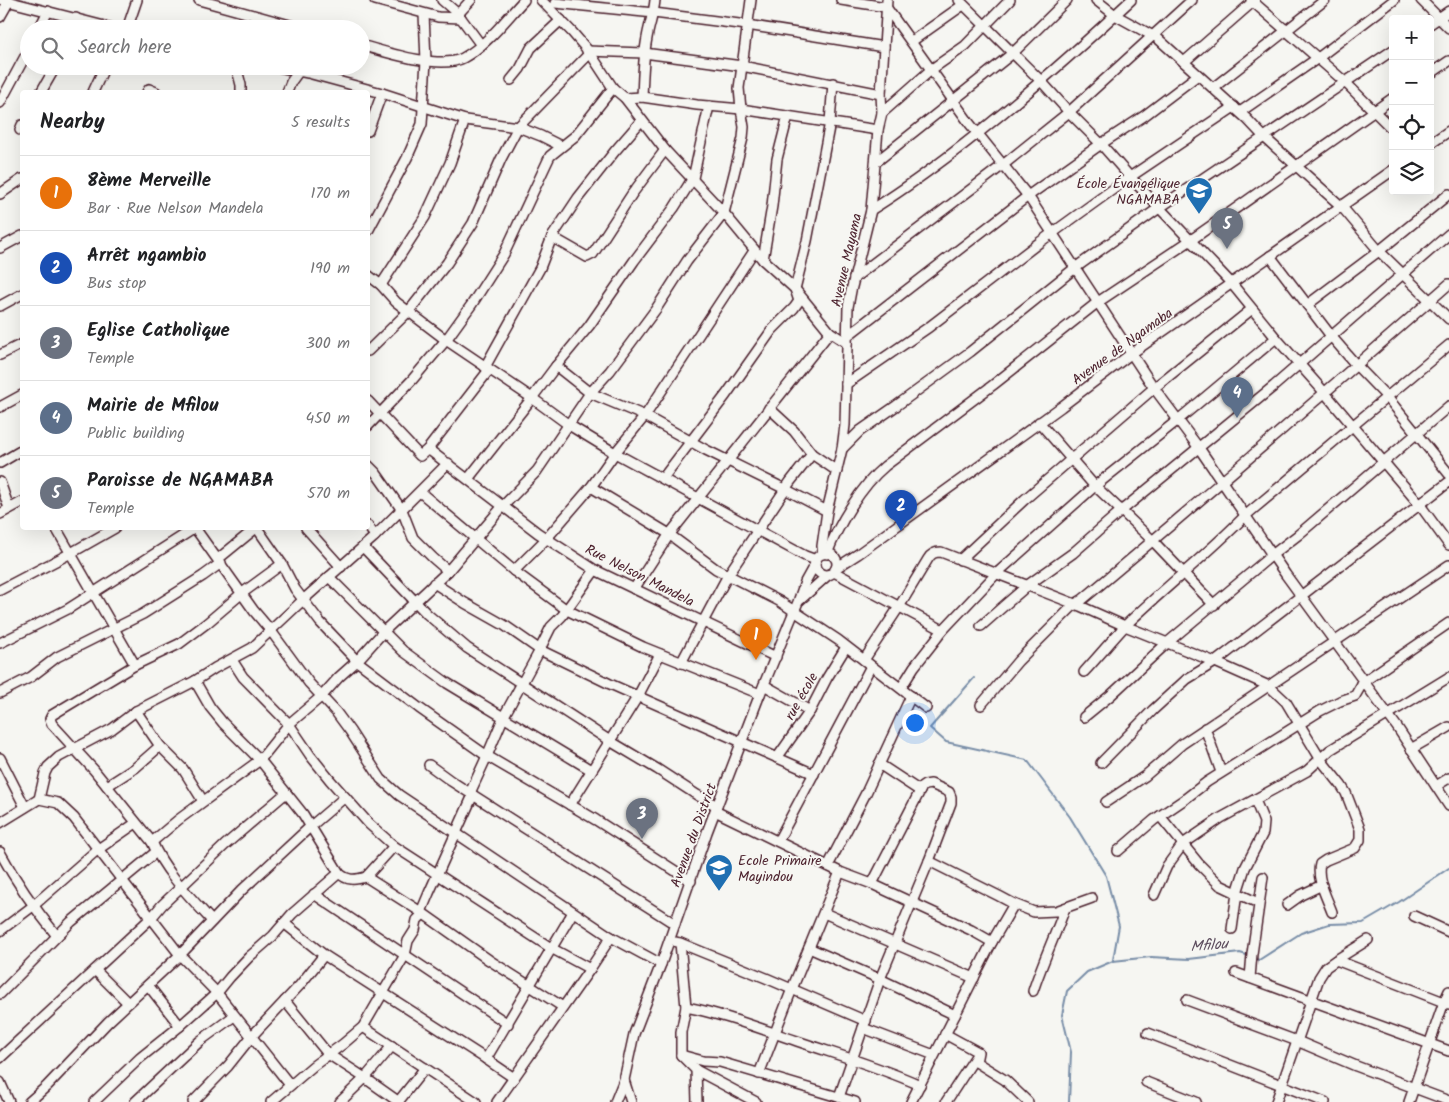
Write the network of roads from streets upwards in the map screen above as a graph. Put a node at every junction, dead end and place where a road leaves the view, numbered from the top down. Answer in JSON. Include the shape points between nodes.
{"nodes":[{"id":1,"x":137,"y":0,"type":"edge"},
{"id":2,"x":199,"y":0,"type":"edge"},
{"id":3,"x":375,"y":0,"type":"edge"},
{"id":4,"x":442,"y":0,"type":"edge"},
{"id":5,"x":472,"y":0,"type":"edge"},
{"id":6,"x":524,"y":0,"type":"edge"},
{"id":7,"x":541,"y":0,"type":"edge"},
{"id":8,"x":655,"y":0,"type":"edge"},
{"id":9,"x":751,"y":0,"type":"edge"},
{"id":10,"x":841,"y":0,"type":"edge"},
{"id":11,"x":1010,"y":0,"type":"edge"},
{"id":12,"x":1067,"y":0,"type":"edge"},
{"id":13,"x":1096,"y":0,"type":"edge"},
{"id":14,"x":1131,"y":0,"type":"edge"},
{"id":15,"x":1192,"y":0,"type":"edge"},
{"id":16,"x":1325,"y":0,"type":"edge"},
{"id":17,"x":1394,"y":0,"type":"edge"},
{"id":18,"x":1421,"y":0,"type":"edge"},
{"id":19,"x":6,"y":1,"type":"edge"},
{"id":20,"x":1253,"y":1,"type":"edge"},
{"id":21,"x":961,"y":2,"type":"edge"},
{"id":22,"x":31,"y":4,"type":"edge"},
{"id":23,"x":886,"y":4,"type":"edge"},
{"id":24,"x":554,"y":5,"type":"edge"},
{"id":25,"x":48,"y":11,"type":"junction"},
{"id":26,"x":1449,"y":11,"type":"edge"},
{"id":27,"x":654,"y":13,"type":"junction"},
{"id":28,"x":424,"y":14,"type":"junction"},
{"id":29,"x":1115,"y":15,"type":"junction"},
{"id":30,"x":459,"y":16,"type":"junction"},
{"id":31,"x":0,"y":18,"type":"edge"},
{"id":32,"x":76,"y":18,"type":"joint"},
{"id":33,"x":1440,"y":18,"type":"junction"},
{"id":34,"x":44,"y":20,"type":"edge"},
{"id":35,"x":83,"y":20,"type":"edge"},
{"id":36,"x":129,"y":20,"type":"edge"},
{"id":37,"x":271,"y":20,"type":"edge"},
{"id":38,"x":561,"y":20,"type":"junction"},
{"id":39,"x":1434,"y":22,"type":"edge"},
{"id":40,"x":986,"y":25,"type":"junction"},
{"id":41,"x":747,"y":26,"type":"junction"},
{"id":42,"x":1449,"y":28,"type":"edge"},
{"id":43,"x":1286,"y":30,"type":"junction"},
{"id":44,"x":1153,"y":35,"type":"junction"},
{"id":45,"x":912,"y":42,"type":"junction"},
{"id":46,"x":481,"y":45,"type":"junction"},
{"id":47,"x":370,"y":47,"type":"edge"},
{"id":48,"x":884,"y":47,"type":"junction"},
{"id":49,"x":589,"y":52,"type":"junction"},
{"id":50,"x":644,"y":53,"type":"junction"},
{"id":51,"x":1013,"y":53,"type":"junction"},
{"id":52,"x":1389,"y":53,"type":"edge"},
{"id":53,"x":1318,"y":58,"type":"junction"},
{"id":54,"x":426,"y":61,"type":"junction"},
{"id":55,"x":1449,"y":61,"type":"edge"},
{"id":56,"x":1184,"y":62,"type":"junction"},
{"id":57,"x":20,"y":66,"type":"edge"},
{"id":58,"x":742,"y":66,"type":"junction"},
{"id":59,"x":932,"y":69,"type":"junction"},
{"id":60,"x":1434,"y":71,"type":"edge"},
{"id":61,"x":51,"y":75,"type":"edge"},
{"id":62,"x":101,"y":75,"type":"edge"},
{"id":63,"x":238,"y":75,"type":"edge"},
{"id":64,"x":300,"y":75,"type":"edge"},
{"id":65,"x":317,"y":75,"type":"edge"},
{"id":66,"x":1198,"y":75,"type":"junction"},
{"id":67,"x":511,"y":80,"type":"dead end"},
{"id":68,"x":1041,"y":81,"type":"junction"},
{"id":69,"x":1345,"y":82,"type":"junction"},
{"id":70,"x":834,"y":84,"type":"junction"},
{"id":71,"x":347,"y":88,"type":"edge"},
{"id":72,"x":613,"y":88,"type":"junction"},
{"id":73,"x":1213,"y":88,"type":"junction"},
{"id":74,"x":43,"y":90,"type":"edge"},
{"id":75,"x":94,"y":90,"type":"edge"},
{"id":76,"x":241,"y":90,"type":"edge"},
{"id":77,"x":289,"y":90,"type":"edge"},
{"id":78,"x":361,"y":90,"type":"edge"},
{"id":79,"x":370,"y":91,"type":"edge"},
{"id":80,"x":382,"y":93,"type":"junction"},
{"id":81,"x":881,"y":94,"type":"junction"},
{"id":82,"x":642,"y":97,"type":"junction"},
{"id":83,"x":624,"y":98,"type":"junction"},
{"id":84,"x":953,"y":100,"type":"junction"},
{"id":85,"x":1389,"y":101,"type":"edge"},
{"id":86,"x":0,"y":103,"type":"edge"},
{"id":87,"x":424,"y":106,"type":"junction"},
{"id":88,"x":709,"y":106,"type":"junction"},
{"id":89,"x":740,"y":109,"type":"junction"},
{"id":90,"x":1237,"y":109,"type":"junction"},
{"id":91,"x":1374,"y":111,"type":"junction"},
{"id":92,"x":1069,"y":112,"type":"junction"},
{"id":93,"x":882,"y":113,"type":"junction"},
{"id":94,"x":788,"y":116,"type":"junction"},
{"id":95,"x":465,"y":120,"type":"junction"},
{"id":96,"x":642,"y":121,"type":"junction"},
{"id":97,"x":830,"y":122,"type":"junction"},
{"id":98,"x":370,"y":125,"type":"edge"},
{"id":99,"x":1389,"y":126,"type":"edge"},
{"id":100,"x":518,"y":128,"type":"junction"},
{"id":101,"x":878,"y":130,"type":"junction"},
{"id":102,"x":1449,"y":132,"type":"edge"},
{"id":103,"x":978,"y":134,"type":"junction"},
{"id":104,"x":1264,"y":137,"type":"junction"},
{"id":105,"x":1434,"y":141,"type":"edge"},
{"id":106,"x":1101,"y":144,"type":"junction"},
{"id":107,"x":562,"y":146,"type":"junction"},
{"id":108,"x":665,"y":150,"type":"junction"},
{"id":109,"x":876,"y":162,"type":"junction"},
{"id":110,"x":1003,"y":166,"type":"junction"},
{"id":111,"x":1296,"y":166,"type":"junction"},
{"id":112,"x":1389,"y":173,"type":"edge"},
{"id":113,"x":693,"y":178,"type":"junction"},
{"id":114,"x":1130,"y":178,"type":"junction"},
{"id":115,"x":20,"y":180,"type":"edge"},
{"id":116,"x":0,"y":194,"type":"edge"},
{"id":117,"x":1449,"y":194,"type":"edge"},
{"id":118,"x":1028,"y":196,"type":"junction"},
{"id":119,"x":1342,"y":207,"type":"junction"},
{"id":120,"x":1160,"y":208,"type":"junction"},
{"id":121,"x":871,"y":210,"type":"junction"},
{"id":122,"x":724,"y":212,"type":"junction"},
{"id":123,"x":371,"y":217,"type":"edge"},
{"id":124,"x":1052,"y":233,"type":"junction"},
{"id":125,"x":1449,"y":234,"type":"edge"},
{"id":126,"x":20,"y":237,"type":"edge"},
{"id":127,"x":552,"y":237,"type":"junction"},
{"id":128,"x":1191,"y":240,"type":"junction"},
{"id":129,"x":0,"y":248,"type":"edge"},
{"id":130,"x":754,"y":251,"type":"junction"},
{"id":131,"x":1379,"y":251,"type":"junction"},
{"id":132,"x":1270,"y":256,"type":"junction"},
{"id":133,"x":763,"y":260,"type":"junction"},
{"id":134,"x":1075,"y":268,"type":"junction"},
{"id":135,"x":1403,"y":274,"type":"junction"},
{"id":136,"x":854,"y":278,"type":"junction"},
{"id":137,"x":370,"y":279,"type":"edge"},
{"id":138,"x":1232,"y":284,"type":"junction"},
{"id":139,"x":1449,"y":284,"type":"edge"},
{"id":140,"x":381,"y":286,"type":"junction"},
{"id":141,"x":795,"y":289,"type":"junction"},
{"id":142,"x":20,"y":295,"type":"edge"},
{"id":143,"x":1430,"y":301,"type":"junction"},
{"id":144,"x":1098,"y":302,"type":"junction"},
{"id":145,"x":1306,"y":305,"type":"junction"},
{"id":146,"x":0,"y":306,"type":"edge"},
{"id":147,"x":1252,"y":309,"type":"junction"},
{"id":148,"x":408,"y":311,"type":"junction"},
{"id":149,"x":1449,"y":319,"type":"edge"},
{"id":150,"x":830,"y":332,"type":"junction"},
{"id":151,"x":1331,"y":336,"type":"junction"},
{"id":152,"x":1276,"y":338,"type":"junction"},
{"id":153,"x":446,"y":340,"type":"junction"},
{"id":154,"x":846,"y":340,"type":"junction"},
{"id":155,"x":1449,"y":344,"type":"edge"},
{"id":156,"x":20,"y":345,"type":"edge"},
{"id":157,"x":370,"y":349,"type":"edge"},
{"id":158,"x":1132,"y":353,"type":"junction"},
{"id":159,"x":0,"y":355,"type":"edge"},
{"id":160,"x":1298,"y":364,"type":"junction"},
{"id":161,"x":556,"y":366,"type":"junction"},
{"id":162,"x":1357,"y":366,"type":"junction"},
{"id":163,"x":487,"y":368,"type":"junction"},
{"id":164,"x":846,"y":384,"type":"junction"},
{"id":165,"x":1154,"y":388,"type":"junction"},
{"id":166,"x":590,"y":393,"type":"junction"},
{"id":167,"x":1325,"y":393,"type":"junction"},
{"id":168,"x":20,"y":396,"type":"edge"},
{"id":169,"x":1387,"y":397,"type":"junction"},
{"id":170,"x":532,"y":398,"type":"junction"},
{"id":171,"x":370,"y":403,"type":"edge"},
{"id":172,"x":1449,"y":406,"type":"edge"},
{"id":173,"x":0,"y":407,"type":"edge"},
{"id":174,"x":769,"y":408,"type":"junction"},
{"id":175,"x":379,"y":414,"type":"junction"},
{"id":176,"x":645,"y":416,"type":"junction"},
{"id":177,"x":1178,"y":420,"type":"junction"},
{"id":178,"x":1039,"y":422,"type":"junction"},
{"id":179,"x":370,"y":424,"type":"edge"},
{"id":180,"x":569,"y":425,"type":"junction"},
{"id":181,"x":1352,"y":426,"type":"junction"},
{"id":182,"x":1417,"y":433,"type":"junction"},
{"id":183,"x":690,"y":442,"type":"junction"},
{"id":184,"x":1198,"y":448,"type":"junction"},
{"id":185,"x":428,"y":449,"type":"junction"},
{"id":186,"x":842,"y":449,"type":"junction"},
{"id":187,"x":20,"y":451,"type":"edge"},
{"id":188,"x":615,"y":453,"type":"junction"},
{"id":189,"x":812,"y":454,"type":"junction"},
{"id":190,"x":1071,"y":460,"type":"junction"},
{"id":191,"x":729,"y":461,"type":"junction"},
{"id":192,"x":1383,"y":461,"type":"junction"},
{"id":193,"x":0,"y":463,"type":"edge"},
{"id":194,"x":448,"y":463,"type":"junction"},
{"id":195,"x":370,"y":467,"type":"edge"},
{"id":196,"x":837,"y":471,"type":"junction"},
{"id":197,"x":1449,"y":474,"type":"edge"},
{"id":198,"x":468,"y":478,"type":"junction"},
{"id":199,"x":663,"y":478,"type":"junction"},
{"id":200,"x":1221,"y":481,"type":"junction"},
{"id":201,"x":0,"y":482,"type":"edge"},
{"id":202,"x":1449,"y":482,"type":"edge"},
{"id":203,"x":1095,"y":486,"type":"junction"},
{"id":204,"x":591,"y":487,"type":"junction"},
{"id":205,"x":786,"y":489,"type":"junction"},
{"id":206,"x":420,"y":492,"type":"junction"},
{"id":207,"x":699,"y":498,"type":"junction"},
{"id":208,"x":20,"y":503,"type":"edge"},
{"id":209,"x":1420,"y":505,"type":"junction"},
{"id":210,"x":504,"y":506,"type":"junction"},
{"id":211,"x":9,"y":508,"type":"junction"},
{"id":212,"x":402,"y":510,"type":"junction"},
{"id":213,"x":1121,"y":511,"type":"junction"},
{"id":214,"x":827,"y":512,"type":"junction"},
{"id":215,"x":0,"y":514,"type":"edge"},
{"id":216,"x":1245,"y":516,"type":"junction"},
{"id":217,"x":370,"y":529,"type":"edge"},
{"id":218,"x":60,"y":530,"type":"edge"},
{"id":219,"x":111,"y":530,"type":"edge"},
{"id":220,"x":192,"y":530,"type":"edge"},
{"id":221,"x":196,"y":530,"type":"edge"},
{"id":222,"x":255,"y":530,"type":"edge"},
{"id":223,"x":258,"y":530,"type":"edge"},
{"id":224,"x":308,"y":530,"type":"edge"},
{"id":225,"x":757,"y":530,"type":"junction"},
{"id":226,"x":670,"y":535,"type":"junction"},
{"id":227,"x":375,"y":536,"type":"junction"},
{"id":228,"x":476,"y":538,"type":"junction"},
{"id":229,"x":547,"y":538,"type":"junction"},
{"id":230,"x":1153,"y":541,"type":"junction"},
{"id":231,"x":1449,"y":545,"type":"edge"},
{"id":232,"x":868,"y":546,"type":"junction"},
{"id":233,"x":362,"y":547,"type":"junction"},
{"id":234,"x":71,"y":553,"type":"junction"},
{"id":235,"x":1272,"y":555,"type":"junction"},
{"id":236,"x":822,"y":557,"type":"junction"},
{"id":237,"x":960,"y":560,"type":"junction"},
{"id":238,"x":219,"y":561,"type":"junction"},
{"id":239,"x":282,"y":564,"type":"junction"},
{"id":240,"x":1449,"y":565,"type":"edge"},
{"id":241,"x":341,"y":567,"type":"junction"},
{"id":242,"x":595,"y":570,"type":"junction"},
{"id":243,"x":448,"y":571,"type":"junction"},
{"id":244,"x":514,"y":571,"type":"junction"},
{"id":245,"x":833,"y":572,"type":"junction"},
{"id":246,"x":1183,"y":572,"type":"junction"},
{"id":247,"x":996,"y":574,"type":"junction"},
{"id":248,"x":728,"y":575,"type":"junction"},
{"id":249,"x":329,"y":577,"type":"junction"},
{"id":250,"x":434,"y":583,"type":"junction"},
{"id":251,"x":1028,"y":586,"type":"junction"},
{"id":252,"x":634,"y":588,"type":"junction"},
{"id":253,"x":0,"y":590,"type":"edge"},
{"id":254,"x":94,"y":593,"type":"junction"},
{"id":255,"x":241,"y":594,"type":"junction"},
{"id":256,"x":1301,"y":596,"type":"junction"},
{"id":257,"x":303,"y":600,"type":"junction"},
{"id":258,"x":415,"y":602,"type":"junction"},
{"id":259,"x":798,"y":602,"type":"junction"},
{"id":260,"x":1075,"y":604,"type":"junction"},
{"id":261,"x":1214,"y":605,"type":"junction"},
{"id":262,"x":899,"y":607,"type":"junction"},
{"id":263,"x":567,"y":610,"type":"junction"},
{"id":264,"x":794,"y":612,"type":"junction"},
{"id":265,"x":703,"y":622,"type":"junction"},
{"id":266,"x":1449,"y":623,"type":"edge"},
{"id":267,"x":981,"y":626,"type":"dead end"},
{"id":268,"x":1125,"y":626,"type":"junction"},
{"id":269,"x":114,"y":630,"type":"junction"},
{"id":270,"x":943,"y":630,"type":"junction"},
{"id":271,"x":270,"y":631,"type":"junction"},
{"id":272,"x":384,"y":631,"type":"junction"},
{"id":273,"x":1334,"y":642,"type":"junction"},
{"id":274,"x":0,"y":643,"type":"edge"},
{"id":275,"x":1168,"y":643,"type":"junction"},
{"id":276,"x":846,"y":647,"type":"junction"},
{"id":277,"x":540,"y":650,"type":"junction"},
{"id":278,"x":660,"y":654,"type":"junction"},
{"id":279,"x":776,"y":657,"type":"junction"},
{"id":280,"x":232,"y":660,"type":"junction"},
{"id":281,"x":357,"y":661,"type":"junction"},
{"id":282,"x":1215,"y":662,"type":"junction"},
{"id":283,"x":681,"y":663,"type":"junction"},
{"id":284,"x":868,"y":663,"type":"junction"},
{"id":285,"x":135,"y":665,"type":"junction"},
{"id":286,"x":1084,"y":672,"type":"dead end"},
{"id":287,"x":1449,"y":677,"type":"edge"},
{"id":288,"x":195,"y":681,"type":"junction"},
{"id":289,"x":1363,"y":682,"type":"junction"},
{"id":290,"x":522,"y":684,"type":"junction"},
{"id":291,"x":764,"y":685,"type":"junction"},
{"id":292,"x":1268,"y":686,"type":"junction"},
{"id":293,"x":900,"y":688,"type":"junction"},
{"id":294,"x":0,"y":693,"type":"edge"},
{"id":295,"x":760,"y":694,"type":"junction"},
{"id":296,"x":322,"y":696,"type":"junction"},
{"id":297,"x":638,"y":696,"type":"junction"},
{"id":298,"x":911,"y":696,"type":"junction"},
{"id":299,"x":981,"y":705,"type":"dead end"},
{"id":300,"x":926,"y":708,"type":"dead end"},
{"id":301,"x":136,"y":711,"type":"junction"},
{"id":302,"x":810,"y":711,"type":"junction"},
{"id":303,"x":1388,"y":715,"type":"junction"},
{"id":304,"x":504,"y":716,"type":"junction"},
{"id":305,"x":1084,"y":717,"type":"dead end"},
{"id":306,"x":289,"y":724,"type":"junction"},
{"id":307,"x":1300,"y":724,"type":"junction"},
{"id":308,"x":1449,"y":727,"type":"edge"},
{"id":309,"x":1205,"y":728,"type":"junction"},
{"id":310,"x":610,"y":741,"type":"junction"},
{"id":311,"x":742,"y":742,"type":"junction"},
{"id":312,"x":160,"y":746,"type":"junction"},
{"id":313,"x":1411,"y":748,"type":"junction"},
{"id":314,"x":74,"y":750,"type":"junction"},
{"id":315,"x":487,"y":756,"type":"junction"},
{"id":316,"x":0,"y":758,"type":"edge"},
{"id":317,"x":777,"y":758,"type":"junction"},
{"id":318,"x":260,"y":760,"type":"junction"},
{"id":319,"x":1321,"y":760,"type":"junction"},
{"id":320,"x":1101,"y":763,"type":"dead end"},
{"id":321,"x":879,"y":764,"type":"junction"},
{"id":322,"x":429,"y":765,"type":"dead end"},
{"id":323,"x":592,"y":770,"type":"junction"},
{"id":324,"x":1221,"y":772,"type":"junction"},
{"id":325,"x":814,"y":774,"type":"junction"},
{"id":326,"x":1449,"y":778,"type":"edge"},
{"id":327,"x":107,"y":786,"type":"junction"},
{"id":328,"x":1436,"y":786,"type":"junction"},
{"id":329,"x":920,"y":791,"type":"junction"},
{"id":330,"x":286,"y":793,"type":"junction"},
{"id":331,"x":471,"y":794,"type":"junction"},
{"id":332,"x":345,"y":797,"type":"junction"},
{"id":333,"x":39,"y":799,"type":"junction"},
{"id":334,"x":1255,"y":800,"type":"junction"},
{"id":335,"x":203,"y":801,"type":"junction"},
{"id":336,"x":1106,"y":802,"type":"dead end"},
{"id":337,"x":570,"y":805,"type":"junction"},
{"id":338,"x":1449,"y":806,"type":"edge"},
{"id":339,"x":25,"y":807,"type":"junction"},
{"id":340,"x":716,"y":808,"type":"junction"},
{"id":341,"x":1160,"y":816,"type":"junction"},
{"id":342,"x":0,"y":823,"type":"edge"},
{"id":343,"x":136,"y":823,"type":"junction"},
{"id":344,"x":311,"y":826,"type":"junction"},
{"id":345,"x":455,"y":834,"type":"junction"},
{"id":346,"x":778,"y":841,"type":"junction"},
{"id":347,"x":152,"y":842,"type":"junction"},
{"id":348,"x":1183,"y":844,"type":"junction"},
{"id":349,"x":394,"y":846,"type":"junction"},
{"id":350,"x":97,"y":850,"type":"junction"},
{"id":351,"x":1118,"y":851,"type":"dead end"},
{"id":352,"x":0,"y":852,"type":"edge"},
{"id":353,"x":156,"y":852,"type":"junction"},
{"id":354,"x":929,"y":861,"type":"junction"},
{"id":355,"x":828,"y":866,"type":"junction"},
{"id":356,"x":840,"y":872,"type":"junction"},
{"id":357,"x":339,"y":873,"type":"junction"},
{"id":358,"x":438,"y":874,"type":"junction"},
{"id":359,"x":366,"y":877,"type":"junction"},
{"id":360,"x":1263,"y":877,"type":"dead end"},
{"id":361,"x":121,"y":880,"type":"junction"},
{"id":362,"x":691,"y":881,"type":"junction"},
{"id":363,"x":872,"y":884,"type":"junction"},
{"id":364,"x":1322,"y":885,"type":"junction"},
{"id":365,"x":182,"y":888,"type":"junction"},
{"id":366,"x":1237,"y":893,"type":"junction"},
{"id":367,"x":314,"y":894,"type":"junction"},
{"id":368,"x":1154,"y":896,"type":"dead end"},
{"id":369,"x":1092,"y":898,"type":"dead end"},
{"id":370,"x":911,"y":902,"type":"junction"},
{"id":371,"x":1258,"y":903,"type":"junction"},
{"id":372,"x":1014,"y":904,"type":"junction"},
{"id":373,"x":1287,"y":905,"type":"dead end"},
{"id":374,"x":33,"y":906,"type":"junction"},
{"id":375,"x":1065,"y":908,"type":"junction"},
{"id":376,"x":421,"y":912,"type":"junction"},
{"id":377,"x":573,"y":912,"type":"junction"},
{"id":378,"x":1332,"y":912,"type":"dead end"},
{"id":379,"x":824,"y":913,"type":"junction"},
{"id":380,"x":1414,"y":916,"type":"dead end"},
{"id":381,"x":152,"y":917,"type":"junction"},
{"id":382,"x":212,"y":921,"type":"junction"},
{"id":383,"x":284,"y":923,"type":"junction"},
{"id":384,"x":675,"y":924,"type":"junction"},
{"id":385,"x":1232,"y":929,"type":"dead end"},
{"id":386,"x":0,"y":931,"type":"edge"},
{"id":387,"x":1449,"y":932,"type":"edge"},
{"id":388,"x":57,"y":936,"type":"junction"},
{"id":389,"x":611,"y":937,"type":"junction"},
{"id":390,"x":670,"y":940,"type":"junction"},
{"id":391,"x":1368,"y":940,"type":"dead end"},
{"id":392,"x":992,"y":942,"type":"junction"},
{"id":393,"x":680,"y":943,"type":"junction"},
{"id":394,"x":894,"y":943,"type":"junction"},
{"id":395,"x":551,"y":948,"type":"junction"},
{"id":396,"x":809,"y":948,"type":"junction"},
{"id":397,"x":180,"y":955,"type":"junction"},
{"id":398,"x":405,"y":955,"type":"junction"},
{"id":399,"x":324,"y":956,"type":"junction"},
{"id":400,"x":1336,"y":960,"type":"junction"},
{"id":401,"x":661,"y":964,"type":"junction"},
{"id":402,"x":590,"y":969,"type":"junction"},
{"id":403,"x":94,"y":970,"type":"junction"},
{"id":404,"x":1236,"y":973,"type":"dead end"},
{"id":405,"x":974,"y":978,"type":"junction"},
{"id":406,"x":1250,"y":978,"type":"junction"},
{"id":407,"x":880,"y":979,"type":"junction"},
{"id":408,"x":148,"y":984,"type":"junction"},
{"id":409,"x":530,"y":986,"type":"junction"},
{"id":410,"x":792,"y":990,"type":"junction"},
{"id":411,"x":1449,"y":990,"type":"edge"},
{"id":412,"x":1033,"y":992,"type":"dead end"},
{"id":413,"x":217,"y":993,"type":"junction"},
{"id":414,"x":384,"y":993,"type":"junction"},
{"id":415,"x":0,"y":994,"type":"edge"},
{"id":416,"x":1188,"y":1000,"type":"dead end"},
{"id":417,"x":1311,"y":1000,"type":"junction"},
{"id":418,"x":285,"y":1001,"type":"junction"},
{"id":419,"x":128,"y":1003,"type":"junction"},
{"id":420,"x":1446,"y":1003,"type":"edge"},
{"id":421,"x":563,"y":1007,"type":"junction"},
{"id":422,"x":686,"y":1007,"type":"junction"},
{"id":423,"x":955,"y":1015,"type":"junction"},
{"id":424,"x":234,"y":1016,"type":"junction"},
{"id":425,"x":508,"y":1024,"type":"junction"},
{"id":426,"x":864,"y":1024,"type":"junction"},
{"id":427,"x":180,"y":1026,"type":"junction"},
{"id":428,"x":362,"y":1027,"type":"junction"},
{"id":429,"x":1148,"y":1033,"type":"dead end"},
{"id":430,"x":774,"y":1034,"type":"junction"},
{"id":431,"x":945,"y":1034,"type":"junction"},
{"id":432,"x":252,"y":1036,"type":"junction"},
{"id":433,"x":1297,"y":1041,"type":"junction"},
{"id":434,"x":1430,"y":1043,"type":"junction"},
{"id":435,"x":392,"y":1046,"type":"junction"},
{"id":436,"x":1449,"y":1051,"type":"edge"},
{"id":437,"x":978,"y":1052,"type":"junction"},
{"id":438,"x":328,"y":1054,"type":"junction"},
{"id":439,"x":681,"y":1055,"type":"junction"},
{"id":440,"x":934,"y":1055,"type":"junction"},
{"id":441,"x":0,"y":1058,"type":"edge"},
{"id":442,"x":486,"y":1059,"type":"junction"},
{"id":443,"x":851,"y":1060,"type":"junction"},
{"id":444,"x":426,"y":1068,"type":"junction"},
{"id":445,"x":696,"y":1070,"type":"junction"},
{"id":446,"x":759,"y":1074,"type":"junction"},
{"id":447,"x":365,"y":1078,"type":"junction"},
{"id":448,"x":514,"y":1078,"type":"junction"},
{"id":449,"x":624,"y":1080,"type":"junction"},
{"id":450,"x":0,"y":1082,"type":"edge"},
{"id":451,"x":1146,"y":1082,"type":"dead end"},
{"id":452,"x":290,"y":1085,"type":"junction"},
{"id":453,"x":920,"y":1085,"type":"junction"},
{"id":454,"x":1282,"y":1085,"type":"junction"},
{"id":455,"x":1414,"y":1088,"type":"junction"},
{"id":456,"x":832,"y":1098,"type":"edge"},
{"id":457,"x":1449,"y":1101,"type":"edge"},
{"id":458,"x":9,"y":1102,"type":"edge"},
{"id":459,"x":28,"y":1102,"type":"edge"},
{"id":460,"x":94,"y":1102,"type":"edge"},
{"id":461,"x":135,"y":1102,"type":"edge"},
{"id":462,"x":193,"y":1102,"type":"edge"},
{"id":463,"x":271,"y":1102,"type":"edge"},
{"id":464,"x":340,"y":1102,"type":"edge"},
{"id":465,"x":398,"y":1102,"type":"edge"},
{"id":466,"x":476,"y":1102,"type":"edge"},
{"id":467,"x":499,"y":1102,"type":"edge"},
{"id":468,"x":616,"y":1102,"type":"edge"},
{"id":469,"x":630,"y":1102,"type":"edge"},
{"id":470,"x":697,"y":1102,"type":"edge"},
{"id":471,"x":756,"y":1102,"type":"edge"},
{"id":472,"x":854,"y":1102,"type":"edge"},
{"id":473,"x":911,"y":1102,"type":"edge"},
{"id":474,"x":946,"y":1102,"type":"edge"},
{"id":475,"x":1028,"y":1102,"type":"edge"},
{"id":476,"x":1196,"y":1102,"type":"edge"},
{"id":477,"x":1276,"y":1102,"type":"edge"},
{"id":478,"x":1325,"y":1102,"type":"edge"},
{"id":479,"x":1410,"y":1102,"type":"edge"}],
"edges":[{"from":1,"to":36,"type":"street"},
{"from":2,"to":37,"type":"street"},
{"from":3,"to":28,"type":"street"},
{"from":4,"to":30,"type":"street"},
{"from":5,"to":30,"type":"street"},
{"from":6,"to":46,"type":"street"},
{"from":7,"to":24,"type":"street"},
{"from":8,"to":27,"type":"street"},
{"from":9,"to":41,"type":"street"},
{"from":10,"to":23,"type":"street"},
{"from":11,"to":40,"type":"street"},
{"from":12,"to":51,"type":"street"},
{"from":13,"to":29,"type":"street"},
{"from":14,"to":29,"type":"street"},
{"from":15,"to":44,"type":"street"},
{"from":16,"to":43,"type":"street"},
{"from":17,"to":53,"type":"street"},
{"from":18,"to":33,"type":"street"},
{"from":19,"to":22,"type":"street"},
{"from":19,"to":31,"type":"street"},
{"from":20,"to":43,"type":"street"},
{"from":20,"to":56,"type":"street"},
{"from":21,"to":40,"type":"street"},
{"from":21,"to":45,"type":"street"},
{"from":22,"to":25,"type":"street"},
{"from":23,"to":45,"type":"street"},
{"from":23,"to":48,"type":"street","name":"Avenue Mayama"},
{"from":24,"to":27,"type":"street"},
{"from":24,"to":38,"type":"street"},
{"from":25,"to":32,"type":"street"},
{"from":25,"to":34,"type":"street"},
{"from":26,"to":33,"type":"street"},
{"from":27,"to":41,"type":"street"},
{"from":27,"to":50,"type":"street"},
{"from":28,"to":30,"type":"street"},
{"from":28,"to":54,"type":"street"},
{"from":29,"to":44,"type":"street"},
{"from":29,"to":68,"type":"street"},
{"from":30,"to":46,"type":"street"},
{"from":32,"to":35,"type":"street"},
{"from":33,"to":39,"type":"street"},
{"from":33,"to":42,"type":"street"},
{"from":38,"to":49,"type":"street"},
{"from":38,"to":67,"type":"street","via":[[531,48]]},
{"from":40,"to":51,"type":"street"},
{"from":40,"to":59,"type":"street","via":[[965,46]]},
{"from":41,"to":48,"type":"street"},
{"from":41,"to":58,"type":"street"},
{"from":43,"to":53,"type":"street"},
{"from":43,"to":73,"type":"street"},
{"from":44,"to":56,"type":"street"},
{"from":44,"to":92,"type":"street"},
{"from":45,"to":59,"type":"street"},
{"from":46,"to":54,"type":"street","via":[[453,62]]},
{"from":47,"to":54,"type":"street"},
{"from":48,"to":81,"type":"street","name":"Avenue Mayama"},
{"from":49,"to":50,"type":"street"},
{"from":49,"to":72,"type":"street"},
{"from":49,"to":100,"type":"street"},
{"from":50,"to":58,"type":"street"},
{"from":50,"to":82,"type":"street"},
{"from":51,"to":68,"type":"street"},
{"from":51,"to":84,"type":"street"},
{"from":52,"to":69,"type":"street"},
{"from":53,"to":69,"type":"street"},
{"from":53,"to":90,"type":"street"},
{"from":54,"to":87,"type":"street"},
{"from":55,"to":60,"type":"street"},
{"from":56,"to":66,"type":"street"},
{"from":57,"to":86,"type":"street"},
{"from":58,"to":70,"type":"street"},
{"from":58,"to":89,"type":"street"},
{"from":59,"to":84,"type":"street"},
{"from":59,"to":93,"type":"street"},
{"from":61,"to":74,"type":"street"},
{"from":62,"to":75,"type":"street"},
{"from":63,"to":76,"type":"street"},
{"from":64,"to":77,"type":"street","via":[[291,82]]},
{"from":65,"to":71,"type":"street"},
{"from":66,"to":73,"type":"street"},
{"from":66,"to":106,"type":"street"},
{"from":68,"to":92,"type":"street"},
{"from":68,"to":103,"type":"street"},
{"from":69,"to":91,"type":"street"},
{"from":69,"to":104,"type":"street"},
{"from":70,"to":81,"type":"street"},
{"from":70,"to":97,"type":"street"},
{"from":71,"to":78,"type":"street"},
{"from":72,"to":83,"type":"street"},
{"from":72,"to":107,"type":"street","via":[[575,136]]},
{"from":73,"to":90,"type":"street"},
{"from":79,"to":80,"type":"street"},
{"from":80,"to":87,"type":"street"},
{"from":80,"to":98,"type":"street"},
{"from":81,"to":93,"type":"street","name":"Avenue Mayama"},
{"from":82,"to":83,"type":"street"},
{"from":82,"to":88,"type":"street"},
{"from":83,"to":96,"type":"street"},
{"from":84,"to":103,"type":"street"},
{"from":84,"to":109,"type":"street"},
{"from":85,"to":91,"type":"street","name":"Avenue du District"},
{"from":87,"to":95,"type":"street"},
{"from":87,"to":123,"type":"street","via":[[422,124],[406,158]]},
{"from":88,"to":89,"type":"street"},
{"from":88,"to":113,"type":"street"},
{"from":89,"to":94,"type":"street"},
{"from":89,"to":122,"type":"street","via":[[743,138]]},
{"from":90,"to":104,"type":"street"},
{"from":90,"to":114,"type":"street"},
{"from":91,"to":99,"type":"street"},
{"from":91,"to":111,"type":"street","name":"Avenue du District"},
{"from":92,"to":106,"type":"street"},
{"from":92,"to":110,"type":"street"},
{"from":93,"to":101,"type":"street","name":"Avenue Mayama"},
{"from":94,"to":97,"type":"street"},
{"from":94,"to":133,"type":"street","via":[[777,159]]},
{"from":95,"to":100,"type":"street"},
{"from":95,"to":140,"type":"street","via":[[450,163],[425,217]]},
{"from":96,"to":108,"type":"street"},
{"from":96,"to":127,"type":"street","via":[[578,198]]},
{"from":97,"to":101,"type":"street"},
{"from":97,"to":141,"type":"street","via":[[808,241]]},
{"from":100,"to":107,"type":"street"},
{"from":100,"to":148,"type":"street","via":[[473,223]]},
{"from":101,"to":109,"type":"street","name":"Avenue Mayama"},
{"from":102,"to":105,"type":"street"},
{"from":103,"to":110,"type":"street"},
{"from":103,"to":121,"type":"street"},
{"from":104,"to":111,"type":"street"},
{"from":104,"to":120,"type":"street"},
{"from":106,"to":114,"type":"street"},
{"from":106,"to":118,"type":"street"},
{"from":107,"to":153,"type":"street","via":[[550,156],[504,254]]},
{"from":108,"to":113,"type":"street"},
{"from":108,"to":127,"type":"street","via":[[593,254],[587,257]]},
{"from":109,"to":121,"type":"street","name":"Avenue Mayama"},
{"from":110,"to":118,"type":"street"},
{"from":110,"to":136,"type":"street"},
{"from":111,"to":119,"type":"street"},
{"from":111,"to":128,"type":"street","name":"Avenue du District"},
{"from":112,"to":119,"type":"street","name":"Avenue de Ngamaba"},
{"from":113,"to":122,"type":"street"},
{"from":113,"to":161,"type":"street","via":[[590,326]]},
{"from":114,"to":120,"type":"street"},
{"from":114,"to":124,"type":"street"},
{"from":115,"to":116,"type":"street"},
{"from":117,"to":131,"type":"street"},
{"from":118,"to":124,"type":"street"},
{"from":118,"to":154,"type":"street"},
{"from":119,"to":131,"type":"street"},
{"from":119,"to":132,"type":"street","name":"Avenue de Ngamaba"},
{"from":120,"to":128,"type":"street"},
{"from":120,"to":134,"type":"street"},
{"from":121,"to":136,"type":"street","name":"Avenue Mayama"},
{"from":122,"to":130,"type":"street"},
{"from":122,"to":166,"type":"street","via":[[656,310]]},
{"from":124,"to":134,"type":"street"},
{"from":124,"to":164,"type":"street","via":[[929,327]]},
{"from":125,"to":135,"type":"street"},
{"from":126,"to":129,"type":"street"},
{"from":127,"to":163,"type":"street","via":[[540,268]]},
{"from":128,"to":138,"type":"street"},
{"from":128,"to":144,"type":"street","name":"Avenue du District"},
{"from":130,"to":133,"type":"street"},
{"from":130,"to":176,"type":"street"},
{"from":131,"to":135,"type":"street"},
{"from":131,"to":145,"type":"street"},
{"from":132,"to":138,"type":"street","name":"Avenue de Ngamaba"},
{"from":132,"to":145,"type":"street"},
{"from":133,"to":141,"type":"street"},
{"from":134,"to":144,"type":"street"},
{"from":134,"to":186,"type":"street","via":[[970,352],[860,431]]},
{"from":135,"to":143,"type":"street"},
{"from":135,"to":151,"type":"street"},
{"from":136,"to":154,"type":"street","name":"Avenue Mayama"},
{"from":137,"to":140,"type":"street"},
{"from":138,"to":147,"type":"street"},
{"from":138,"to":158,"type":"street","name":"Avenue de Ngamaba"},
{"from":139,"to":143,"type":"street"},
{"from":140,"to":148,"type":"street"},
{"from":141,"to":150,"type":"street"},
{"from":141,"to":183,"type":"street","via":[[799,301],[772,330]]},
{"from":142,"to":146,"type":"street"},
{"from":143,"to":149,"type":"street"},
{"from":143,"to":162,"type":"street"},
{"from":144,"to":158,"type":"street"},
{"from":144,"to":236,"type":"street","name":"Avenue du District","via":[[878,472],[854,503]]},
{"from":145,"to":151,"type":"street"},
{"from":147,"to":152,"type":"street"},
{"from":147,"to":165,"type":"street"},
{"from":148,"to":153,"type":"street"},
{"from":148,"to":157,"type":"street"},
{"from":150,"to":154,"type":"street"},
{"from":150,"to":174,"type":"street"},
{"from":151,"to":160,"type":"street"},
{"from":151,"to":162,"type":"street"},
{"from":152,"to":160,"type":"street"},
{"from":152,"to":177,"type":"street"},
{"from":153,"to":163,"type":"street"},
{"from":153,"to":175,"type":"street"},
{"from":154,"to":164,"type":"street","name":"Avenue Mayama"},
{"from":155,"to":169,"type":"street"},
{"from":156,"to":159,"type":"street"},
{"from":158,"to":165,"type":"street"},
{"from":158,"to":178,"type":"street","name":"Avenue de Ngamaba"},
{"from":160,"to":167,"type":"street"},
{"from":160,"to":184,"type":"street"},
{"from":161,"to":166,"type":"street"},
{"from":161,"to":170,"type":"street"},
{"from":162,"to":167,"type":"street"},
{"from":162,"to":169,"type":"street"},
{"from":163,"to":170,"type":"street"},
{"from":163,"to":185,"type":"street"},
{"from":164,"to":186,"type":"street","name":"Avenue Mayama"},
{"from":165,"to":177,"type":"street"},
{"from":165,"to":190,"type":"street"},
{"from":166,"to":176,"type":"street"},
{"from":166,"to":180,"type":"street"},
{"from":167,"to":181,"type":"street"},
{"from":167,"to":200,"type":"street"},
{"from":168,"to":173,"type":"street"},
{"from":169,"to":181,"type":"street"},
{"from":169,"to":182,"type":"street"},
{"from":170,"to":180,"type":"street"},
{"from":170,"to":198,"type":"street"},
{"from":171,"to":175,"type":"street"},
{"from":172,"to":182,"type":"street"},
{"from":174,"to":189,"type":"street","via":[[794,431]]},
{"from":174,"to":191,"type":"street"},
{"from":175,"to":179,"type":"street"},
{"from":175,"to":185,"type":"street","via":[[419,456]]},
{"from":176,"to":183,"type":"street"},
{"from":176,"to":188,"type":"street"},
{"from":177,"to":184,"type":"street"},
{"from":177,"to":203,"type":"street"},
{"from":178,"to":190,"type":"street"},
{"from":178,"to":232,"type":"street","name":"Avenue de Ngamaba"},
{"from":180,"to":188,"type":"street"},
{"from":180,"to":210,"type":"street","via":[[537,471]]},
{"from":181,"to":192,"type":"street"},
{"from":181,"to":216,"type":"street"},
{"from":182,"to":192,"type":"street"},
{"from":182,"to":197,"type":"street"},
{"from":183,"to":191,"type":"street"},
{"from":183,"to":199,"type":"street"},
{"from":184,"to":200,"type":"street"},
{"from":184,"to":213,"type":"street"},
{"from":185,"to":194,"type":"street","name":"Rue Nelson Mandela"},
{"from":186,"to":196,"type":"street","name":"Avenue Mayama"},
{"from":187,"to":193,"type":"street"},
{"from":188,"to":199,"type":"street"},
{"from":188,"to":204,"type":"street"},
{"from":189,"to":196,"type":"street"},
{"from":189,"to":205,"type":"street"},
{"from":190,"to":203,"type":"street"},
{"from":190,"to":237,"type":"street"},
{"from":191,"to":205,"type":"street"},
{"from":191,"to":207,"type":"street"},
{"from":192,"to":209,"type":"street"},
{"from":192,"to":235,"type":"street"},
{"from":194,"to":198,"type":"street","name":"Rue Nelson Mandela"},
{"from":194,"to":206,"type":"street"},
{"from":195,"to":212,"type":"street"},
{"from":196,"to":214,"type":"street","name":"Avenue Mayama"},
{"from":198,"to":210,"type":"street","name":"Rue Nelson Mandela"},
{"from":199,"to":207,"type":"street"},
{"from":200,"to":216,"type":"street"},
{"from":200,"to":230,"type":"street"},
{"from":201,"to":211,"type":"street"},
{"from":202,"to":209,"type":"street"},
{"from":203,"to":213,"type":"street"},
{"from":203,"to":247,"type":"street"},
{"from":204,"to":226,"type":"street"},
{"from":204,"to":229,"type":"street"},
{"from":205,"to":214,"type":"street"},
{"from":205,"to":225,"type":"street"},
{"from":206,"to":212,"type":"street"},
{"from":206,"to":228,"type":"street"},
{"from":207,"to":225,"type":"street"},
{"from":207,"to":226,"type":"street"},
{"from":208,"to":211,"type":"street"},
{"from":209,"to":231,"type":"street"},
{"from":209,"to":256,"type":"street"},
{"from":210,"to":228,"type":"street"},
{"from":210,"to":229,"type":"street","name":"Rue Nelson Mandela"},
{"from":211,"to":215,"type":"street"},
{"from":212,"to":227,"type":"street"},
{"from":212,"to":243,"type":"street","via":[[413,538]]},
{"from":213,"to":230,"type":"street"},
{"from":213,"to":251,"type":"street"},
{"from":214,"to":236,"type":"street","name":"Avenue Mayama"},
{"from":216,"to":235,"type":"street"},
{"from":216,"to":246,"type":"street"},
{"from":217,"to":227,"type":"street"},
{"from":218,"to":234,"type":"street"},
{"from":219,"to":234,"type":"street"},
{"from":220,"to":254,"type":"street"},
{"from":221,"to":238,"type":"street"},
{"from":222,"to":238,"type":"street"},
{"from":223,"to":239,"type":"street"},
{"from":224,"to":241,"type":"street"},
{"from":225,"to":236,"type":"street","via":[[805,556]]},
{"from":225,"to":248,"type":"street"},
{"from":226,"to":248,"type":"street","via":[[716,570]]},
{"from":226,"to":252,"type":"street"},
{"from":227,"to":233,"type":"street"},
{"from":228,"to":243,"type":"street"},
{"from":228,"to":244,"type":"street"},
{"from":229,"to":242,"type":"street","name":"Rue Nelson Mandela"},
{"from":229,"to":244,"type":"street"},
{"from":230,"to":246,"type":"street"},
{"from":230,"to":260,"type":"street"},
{"from":232,"to":236,"type":"street","name":"Avenue de Ngamaba"},
{"from":232,"to":245,"type":"street","name":"Avenue de Ngamaba"},
{"from":233,"to":241,"type":"street"},
{"from":233,"to":258,"type":"street"},
{"from":234,"to":253,"type":"street"},
{"from":234,"to":254,"type":"street"},
{"from":235,"to":256,"type":"street"},
{"from":235,"to":261,"type":"street"},
{"from":236,"to":245,"type":"street","via":[[835,558],[837,563]]},
{"from":236,"to":245,"type":"street","via":[[818,572]]},
{"from":236,"to":259,"type":"street","name":"Avenue du District"},
{"from":237,"to":247,"type":"street"},
{"from":237,"to":262,"type":"street","via":[[941,552],[931,554]]},
{"from":238,"to":255,"type":"street"},
{"from":238,"to":269,"type":"street","via":[[203,576]]},
{"from":239,"to":255,"type":"street"},
{"from":239,"to":257,"type":"street"},
{"from":240,"to":273,"type":"street"},
{"from":241,"to":249,"type":"street"},
{"from":242,"to":252,"type":"street","name":"Rue Nelson Mandela"},
{"from":242,"to":263,"type":"street"},
{"from":243,"to":250,"type":"street"},
{"from":244,"to":263,"type":"street"},
{"from":245,"to":259,"type":"street","name":"Avenue du District"},
{"from":245,"to":262,"type":"street"},
{"from":246,"to":261,"type":"street"},
{"from":246,"to":268,"type":"street"},
{"from":247,"to":251,"type":"street"},
{"from":247,"to":270,"type":"street"},
{"from":248,"to":264,"type":"street"},
{"from":248,"to":265,"type":"street"},
{"from":249,"to":257,"type":"street"},
{"from":249,"to":272,"type":"street"},
{"from":250,"to":258,"type":"street"},
{"from":250,"to":277,"type":"street","via":[[504,624]]},
{"from":251,"to":260,"type":"street"},
{"from":251,"to":267,"type":"street"},
{"from":252,"to":265,"type":"street","name":"Rue Nelson Mandela"},
{"from":254,"to":269,"type":"street"},
{"from":254,"to":274,"type":"street"},
{"from":255,"to":271,"type":"street"},
{"from":255,"to":285,"type":"street","via":[[179,644]]},
{"from":256,"to":273,"type":"street"},
{"from":256,"to":282,"type":"street"},
{"from":257,"to":271,"type":"street"},
{"from":257,"to":281,"type":"street"},
{"from":258,"to":272,"type":"street"},
{"from":258,"to":290,"type":"street","via":[[467,648]]},
{"from":259,"to":264,"type":"street","name":"Avenue du District"},
{"from":260,"to":268,"type":"street"},
{"from":260,"to":299,"type":"street","via":[[1018,661]]},
{"from":261,"to":275,"type":"street"},
{"from":262,"to":270,"type":"street"},
{"from":262,"to":284,"type":"street"},
{"from":263,"to":277,"type":"street","via":[[551,628]]},
{"from":263,"to":278,"type":"street"},
{"from":264,"to":276,"type":"street"},
{"from":264,"to":279,"type":"street","name":"Avenue du District"},
{"from":265,"to":279,"type":"street","name":"Rue Nelson Mandela"},
{"from":265,"to":283,"type":"street"},
{"from":266,"to":289,"type":"street"},
{"from":268,"to":275,"type":"street"},
{"from":268,"to":286,"type":"street"},
{"from":269,"to":285,"type":"street"},
{"from":269,"to":294,"type":"street","via":[[57,657]]},
{"from":270,"to":293,"type":"street"},
{"from":271,"to":280,"type":"street","via":[[252,648]]},
{"from":271,"to":296,"type":"street"},
{"from":272,"to":281,"type":"street"},
{"from":272,"to":304,"type":"street","via":[[404,651],[447,683]]},
{"from":273,"to":289,"type":"street"},
{"from":273,"to":292,"type":"street"},
{"from":275,"to":282,"type":"street"},
{"from":275,"to":305,"type":"street"},
{"from":276,"to":284,"type":"street"},
{"from":276,"to":302,"type":"street","name":"rue école"},
{"from":277,"to":290,"type":"street"},
{"from":277,"to":297,"type":"street"},
{"from":278,"to":283,"type":"street"},
{"from":278,"to":297,"type":"street"},
{"from":279,"to":291,"type":"street","name":"Avenue du District"},
{"from":280,"to":288,"type":"street"},
{"from":280,"to":306,"type":"street","via":[[243,677]]},
{"from":281,"to":296,"type":"street"},
{"from":281,"to":315,"type":"street"},
{"from":282,"to":292,"type":"street"},
{"from":282,"to":320,"type":"street","via":[[1187,679]]},
{"from":283,"to":295,"type":"street"},
{"from":284,"to":293,"type":"street"},
{"from":284,"to":325,"type":"street"},
{"from":285,"to":314,"type":"street","via":[[52,715],[52,724]]},
{"from":287,"to":303,"type":"street"},
{"from":288,"to":301,"type":"street"},
{"from":288,"to":318,"type":"street","via":[[223,723]]},
{"from":289,"to":303,"type":"street"},
{"from":289,"to":307,"type":"street","via":[[1355,696],[1320,711]]},
{"from":290,"to":304,"type":"street"},
{"from":290,"to":310,"type":"street"},
{"from":291,"to":295,"type":"street","name":"Avenue du District"},
{"from":291,"to":302,"type":"street"},
{"from":292,"to":307,"type":"street","via":[[1286,702]]},
{"from":292,"to":309,"type":"street"},
{"from":293,"to":298,"type":"street"},
{"from":295,"to":311,"type":"street","name":"Avenue du District"},
{"from":296,"to":306,"type":"street"},
{"from":296,"to":345,"type":"street","via":[[350,731],[381,780]]},
{"from":297,"to":310,"type":"street"},
{"from":297,"to":311,"type":"street"},
{"from":298,"to":300,"type":"street"},
{"from":298,"to":321,"type":"street"},
{"from":301,"to":312,"type":"street"},
{"from":301,"to":314,"type":"street"},
{"from":302,"to":317,"type":"street","name":"rue école"},
{"from":303,"to":313,"type":"street"},
{"from":303,"to":319,"type":"street","via":[[1330,750]]},
{"from":304,"to":315,"type":"street"},
{"from":304,"to":323,"type":"street"},
{"from":306,"to":318,"type":"street"},
{"from":306,"to":332,"type":"street"},
{"from":307,"to":319,"type":"street"},
{"from":307,"to":324,"type":"street"},
{"from":308,"to":313,"type":"street"},
{"from":309,"to":324,"type":"street"},
{"from":309,"to":336,"type":"street"},
{"from":310,"to":323,"type":"street"},
{"from":310,"to":340,"type":"street"},
{"from":311,"to":317,"type":"street"},
{"from":311,"to":340,"type":"street","name":"Avenue du District"},
{"from":312,"to":327,"type":"street"},
{"from":312,"to":335,"type":"street","via":[[183,768]]},
{"from":313,"to":328,"type":"street"},
{"from":314,"to":327,"type":"street"},
{"from":314,"to":333,"type":"street","via":[[48,767]]},
{"from":315,"to":331,"type":"street"},
{"from":315,"to":337,"type":"street"},
{"from":316,"to":339,"type":"street"},
{"from":317,"to":325,"type":"street"},
{"from":318,"to":330,"type":"street"},
{"from":318,"to":335,"type":"street"},
{"from":319,"to":334,"type":"street"},
{"from":319,"to":364,"type":"street","via":[[1346,794],[1361,834],[1355,848],[1320,864]]},
{"from":321,"to":329,"type":"street"},
{"from":321,"to":355,"type":"street"},
{"from":322,"to":331,"type":"street"},
{"from":323,"to":337,"type":"street"},
{"from":324,"to":341,"type":"street"},
{"from":325,"to":346,"type":"street"},
{"from":326,"to":328,"type":"street"},
{"from":327,"to":343,"type":"street"},
{"from":328,"to":338,"type":"street"},
{"from":329,"to":354,"type":"street","via":[[925,784],[932,784],[951,797]]},
{"from":329,"to":363,"type":"street"},
{"from":330,"to":344,"type":"street"},
{"from":330,"to":365,"type":"street","via":[[225,845]]},
{"from":331,"to":345,"type":"street"},
{"from":331,"to":384,"type":"street"},
{"from":332,"to":344,"type":"street"},
{"from":332,"to":349,"type":"street"},
{"from":333,"to":339,"type":"street"},
{"from":333,"to":350,"type":"street","via":[[58,803],[74,818]]},
{"from":334,"to":348,"type":"street"},
{"from":334,"to":366,"type":"street","via":[[1264,822],[1263,832]]},
{"from":335,"to":347,"type":"street"},
{"from":337,"to":362,"type":"street"},
{"from":339,"to":342,"type":"street"},
{"from":340,"to":346,"type":"street"},
{"from":340,"to":362,"type":"street","name":"Avenue du District"},
{"from":341,"to":348,"type":"street"},
{"from":341,"to":351,"type":"street"},
{"from":343,"to":347,"type":"street"},
{"from":343,"to":350,"type":"street"},
{"from":344,"to":357,"type":"street"},
{"from":344,"to":382,"type":"street"},
{"from":345,"to":358,"type":"street"},
{"from":345,"to":377,"type":"street"},
{"from":346,"to":355,"type":"street"},
{"from":347,"to":353,"type":"street"},
{"from":348,"to":366,"type":"street","via":[[1220,885]]},
{"from":348,"to":368,"type":"street","via":[[1167,866]]},
{"from":349,"to":358,"type":"street"},
{"from":349,"to":359,"type":"street"},
{"from":350,"to":361,"type":"street"},
{"from":350,"to":374,"type":"street"},
{"from":352,"to":374,"type":"street"},
{"from":353,"to":361,"type":"street"},
{"from":353,"to":365,"type":"street"},
{"from":354,"to":370,"type":"street"},
{"from":354,"to":372,"type":"street"},
{"from":355,"to":356,"type":"street"},
{"from":356,"to":363,"type":"street"},
{"from":356,"to":379,"type":"street"},
{"from":357,"to":359,"type":"street","via":[[347,879]]},
{"from":357,"to":367,"type":"street"},
{"from":358,"to":376,"type":"street"},
{"from":358,"to":395,"type":"street"},
{"from":359,"to":376,"type":"street"},
{"from":360,"to":371,"type":"street"},
{"from":361,"to":381,"type":"street"},
{"from":361,"to":388,"type":"street"},
{"from":362,"to":384,"type":"street","name":"Avenue du District"},
{"from":363,"to":370,"type":"street"},
{"from":364,"to":373,"type":"street"},
{"from":364,"to":378,"type":"street"},
{"from":365,"to":381,"type":"street"},
{"from":365,"to":382,"type":"street"},
{"from":366,"to":371,"type":"street"},
{"from":366,"to":385,"type":"street"},
{"from":367,"to":383,"type":"street"},
{"from":367,"to":398,"type":"street"},
{"from":369,"to":375,"type":"street"},
{"from":370,"to":392,"type":"street"},
{"from":370,"to":394,"type":"street"},
{"from":371,"to":406,"type":"street"},
{"from":372,"to":375,"type":"street","via":[[1034,912]]},
{"from":372,"to":392,"type":"street"},
{"from":374,"to":386,"type":"street"},
{"from":374,"to":388,"type":"street"},
{"from":375,"to":412,"type":"street"},
{"from":376,"to":398,"type":"street"},
{"from":376,"to":409,"type":"street"},
{"from":377,"to":389,"type":"street"},
{"from":377,"to":395,"type":"street"},
{"from":379,"to":394,"type":"street"},
{"from":379,"to":396,"type":"street"},
{"from":380,"to":387,"type":"street"},
{"from":381,"to":397,"type":"street"},
{"from":381,"to":403,"type":"street"},
{"from":382,"to":397,"type":"street"},
{"from":383,"to":399,"type":"street"},
{"from":383,"to":413,"type":"street"},
{"from":384,"to":390,"type":"street","name":"Avenue du District"},
{"from":388,"to":415,"type":"street"},
{"from":389,"to":401,"type":"street"},
{"from":389,"to":402,"type":"street"},
{"from":390,"to":393,"type":"street"},
{"from":390,"to":401,"type":"street","name":"Avenue du District"},
{"from":391,"to":400,"type":"street"},
{"from":392,"to":405,"type":"street"},
{"from":393,"to":410,"type":"street"},
{"from":393,"to":422,"type":"street"},
{"from":394,"to":405,"type":"street"},
{"from":394,"to":407,"type":"street"},
{"from":395,"to":402,"type":"street"},
{"from":395,"to":409,"type":"street"},
{"from":396,"to":407,"type":"street"},
{"from":396,"to":410,"type":"street"},
{"from":397,"to":408,"type":"street"},
{"from":397,"to":413,"type":"street"},
{"from":398,"to":414,"type":"street"},
{"from":398,"to":425,"type":"street"},
{"from":399,"to":414,"type":"street"},
{"from":399,"to":418,"type":"street"},
{"from":400,"to":417,"type":"street","via":[[1319,978]]},
{"from":400,"to":420,"type":"street"},
{"from":401,"to":449,"type":"street","name":"Avenue du District","via":[[634,1034]]},
{"from":402,"to":421,"type":"street"},
{"from":403,"to":419,"type":"street"},
{"from":403,"to":441,"type":"street"},
{"from":404,"to":406,"type":"street"},
{"from":405,"to":423,"type":"street"},
{"from":406,"to":417,"type":"street"},
{"from":407,"to":423,"type":"street"},
{"from":407,"to":426,"type":"street"},
{"from":408,"to":419,"type":"street"},
{"from":408,"to":427,"type":"street"},
{"from":409,"to":421,"type":"street"},
{"from":409,"to":425,"type":"street"},
{"from":410,"to":426,"type":"street"},
{"from":410,"to":430,"type":"street"},
{"from":411,"to":420,"type":"street"},
{"from":413,"to":424,"type":"street"},
{"from":413,"to":427,"type":"street"},
{"from":414,"to":428,"type":"street"},
{"from":414,"to":442,"type":"street"},
{"from":416,"to":433,"type":"street"},
{"from":417,"to":433,"type":"street"},
{"from":417,"to":434,"type":"street"},
{"from":418,"to":432,"type":"street"},
{"from":418,"to":438,"type":"street"},
{"from":419,"to":459,"type":"street"},
{"from":420,"to":434,"type":"street"},
{"from":421,"to":448,"type":"street"},
{"from":422,"to":430,"type":"street"},
{"from":422,"to":439,"type":"street"},
{"from":423,"to":431,"type":"street"},
{"from":424,"to":432,"type":"street"},
{"from":424,"to":461,"type":"street","via":[[200,1041]]},
{"from":425,"to":442,"type":"street"},
{"from":426,"to":440,"type":"street"},
{"from":426,"to":443,"type":"street"},
{"from":427,"to":460,"type":"street","via":[[140,1058]]},
{"from":428,"to":435,"type":"street"},
{"from":428,"to":438,"type":"street"},
{"from":429,"to":454,"type":"street"},
{"from":430,"to":443,"type":"street"},
{"from":430,"to":446,"type":"street"},
{"from":431,"to":437,"type":"street"},
{"from":431,"to":440,"type":"street"},
{"from":432,"to":452,"type":"street"},
{"from":432,"to":462,"type":"street"},
{"from":433,"to":454,"type":"street"},
{"from":433,"to":455,"type":"street"},
{"from":434,"to":436,"type":"street"},
{"from":434,"to":455,"type":"street"},
{"from":435,"to":444,"type":"street"},
{"from":435,"to":447,"type":"street"},
{"from":437,"to":474,"type":"street"},
{"from":437,"to":475,"type":"street","via":[[976,1062],[1005,1080]]},
{"from":438,"to":447,"type":"street"},
{"from":438,"to":452,"type":"street"},
{"from":439,"to":445,"type":"street"},
{"from":439,"to":446,"type":"street"},
{"from":440,"to":453,"type":"street"},
{"from":442,"to":448,"type":"street"},
{"from":443,"to":453,"type":"street"},
{"from":443,"to":456,"type":"street"},
{"from":444,"to":465,"type":"street"},
{"from":444,"to":466,"type":"street"},
{"from":445,"to":470,"type":"street"},
{"from":445,"to":471,"type":"street"},
{"from":446,"to":456,"type":"street"},
{"from":447,"to":464,"type":"street"},
{"from":447,"to":465,"type":"street"},
{"from":448,"to":467,"type":"street"},
{"from":449,"to":468,"type":"street","name":"Avenue du District"},
{"from":449,"to":469,"type":"street","name":"Avenue du District"},
{"from":450,"to":458,"type":"street"},
{"from":451,"to":476,"type":"street"},
{"from":452,"to":463,"type":"street"},
{"from":453,"to":473,"type":"street"},
{"from":454,"to":477,"type":"street"},
{"from":454,"to":478,"type":"street"},
{"from":455,"to":457,"type":"street"},
{"from":455,"to":479,"type":"street"},
{"from":456,"to":472,"type":"street"},
{"from":468,"to":469,"type":"street"}]}
